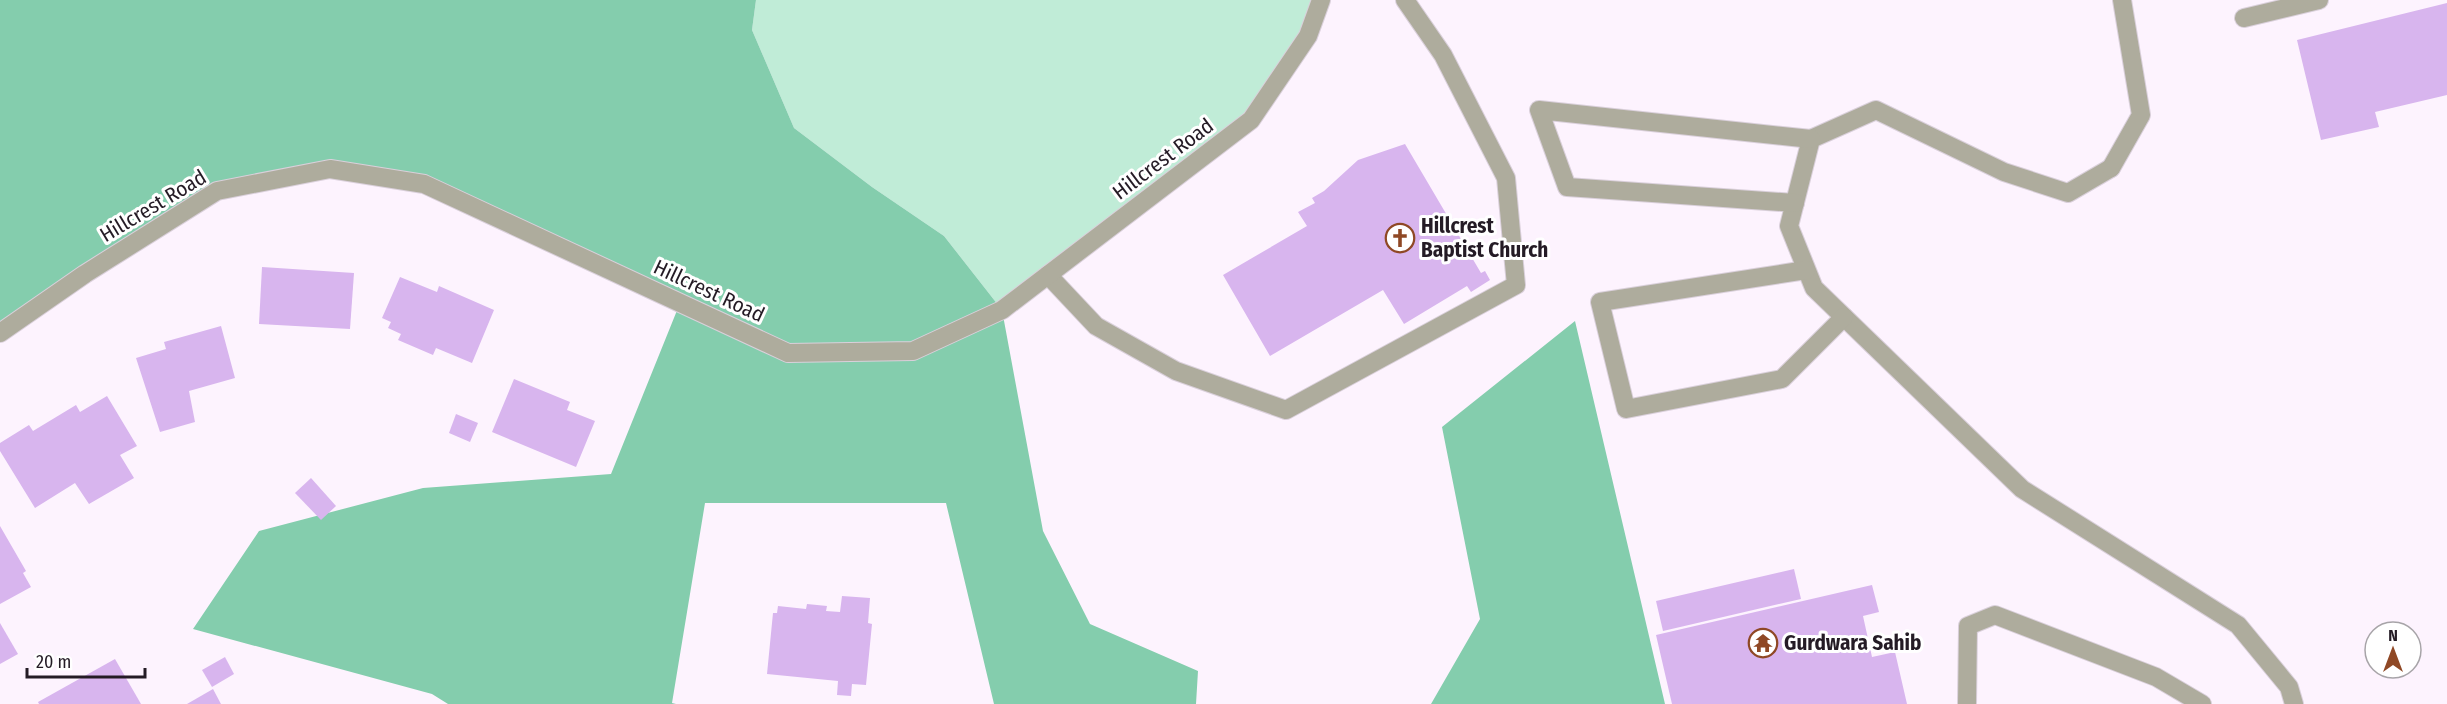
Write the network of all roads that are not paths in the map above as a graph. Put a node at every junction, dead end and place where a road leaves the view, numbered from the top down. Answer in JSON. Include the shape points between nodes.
{"nodes":[{"id":1,"x":1321,"y":0,"type":"edge"},
{"id":2,"x":1405,"y":0,"type":"edge"},
{"id":3,"x":2122,"y":0,"type":"edge"},
{"id":4,"x":2319,"y":0,"type":"edge"},
{"id":5,"x":2244,"y":18,"type":"dead end"},
{"id":6,"x":1811,"y":139,"type":"junction"},
{"id":7,"x":1795,"y":203,"type":"junction"},
{"id":8,"x":1806,"y":270,"type":"junction"},
{"id":9,"x":1048,"y":275,"type":"junction"},
{"id":10,"x":1844,"y":317,"type":"junction"},
{"id":11,"x":0,"y":333,"type":"edge"},
{"id":12,"x":1967,"y":704,"type":"edge"},
{"id":13,"x":2202,"y":704,"type":"edge"},
{"id":14,"x":2294,"y":704,"type":"edge"}],
"edges":[{"from":1,"to":9,"type":"street","name":"Hillcrest Road","via":[[1308,36],[1251,120]]},
{"from":2,"to":9,"type":"street","via":[[1443,55],[1506,178],[1516,285],[1286,410],[1176,371],[1096,326]]},
{"from":3,"to":6,"type":"street","via":[[2140,116],[2112,168],[2068,193],[2004,172],[1876,110]]},
{"from":4,"to":5,"type":"street"},
{"from":6,"to":7,"type":"street"},
{"from":6,"to":7,"type":"street","via":[[1539,110],[1567,187]]},
{"from":7,"to":8,"type":"street","via":[[1789,226]]},
{"from":8,"to":10,"type":"street","via":[[1814,288]]},
{"from":8,"to":10,"type":"street","via":[[1600,302],[1626,409],[1782,379]]},
{"from":9,"to":11,"type":"street","name":"Hillcrest Road","via":[[1002,310],[913,351],[788,352],[424,184],[330,168],[217,191]]},
{"from":10,"to":14,"type":"street","via":[[2022,489],[2238,625],[2289,687]]},
{"from":12,"to":13,"type":"street","via":[[1968,626],[1995,615],[2156,677]]}]}
